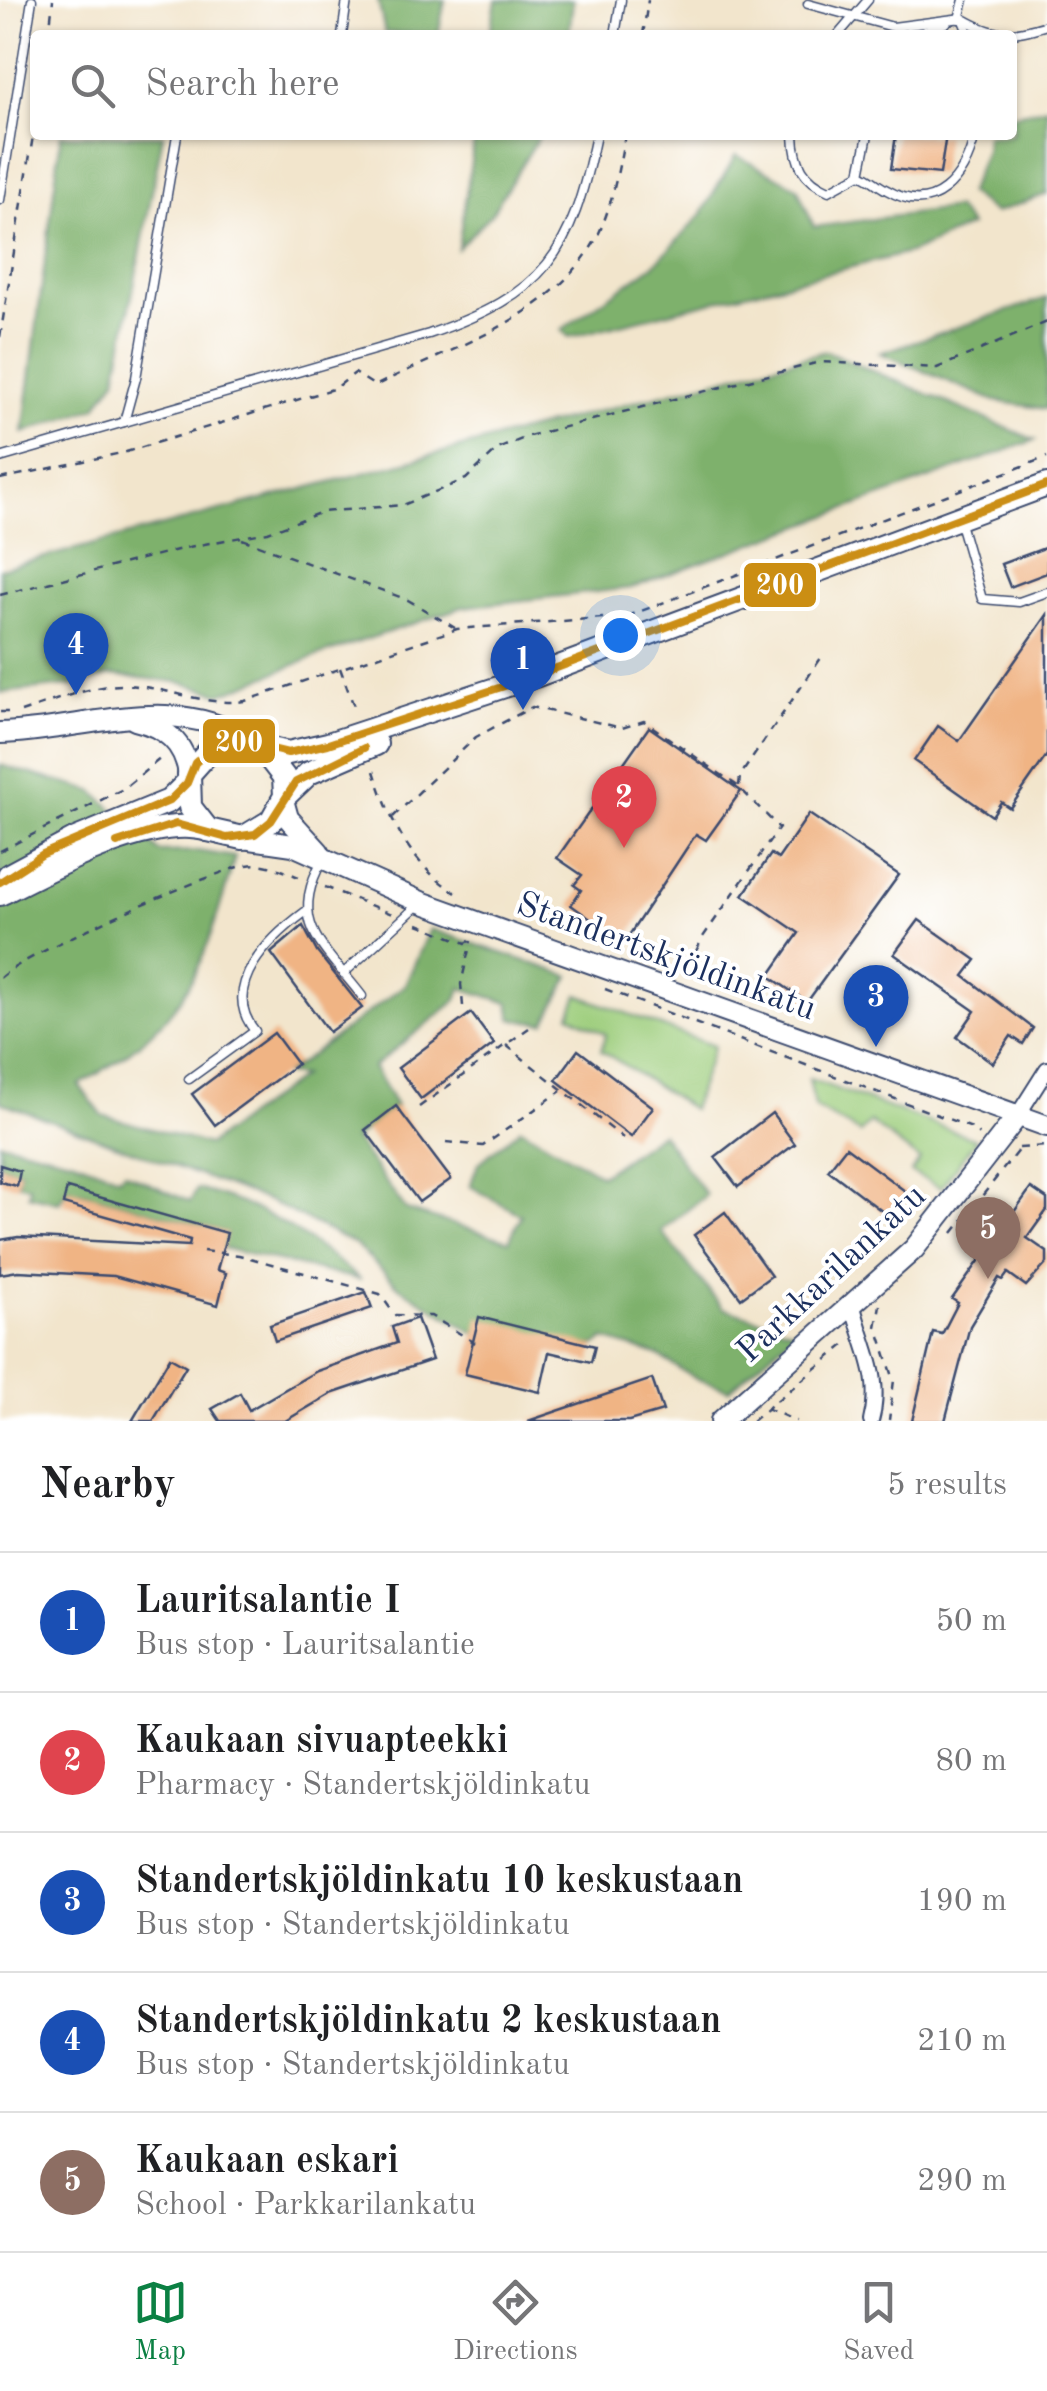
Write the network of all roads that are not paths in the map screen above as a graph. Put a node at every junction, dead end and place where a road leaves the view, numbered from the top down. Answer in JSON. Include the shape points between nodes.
{"nodes":[{"id":1,"x":32,"y":0,"type":"edge"},
{"id":2,"x":347,"y":0,"type":"edge"},
{"id":3,"x":620,"y":0,"type":"edge"},
{"id":4,"x":868,"y":0,"type":"edge"},
{"id":5,"x":964,"y":0,"type":"edge"},
{"id":6,"x":808,"y":4,"type":"dead end"},
{"id":7,"x":962,"y":18,"type":"junction"},
{"id":8,"x":854,"y":19,"type":"junction"},
{"id":9,"x":1047,"y":25,"type":"edge"},
{"id":10,"x":343,"y":30,"type":"edge"},
{"id":11,"x":615,"y":30,"type":"edge"},
{"id":12,"x":843,"y":30,"type":"edge"},
{"id":13,"x":929,"y":30,"type":"edge"},
{"id":14,"x":967,"y":30,"type":"edge"},
{"id":15,"x":982,"y":30,"type":"edge"},
{"id":16,"x":1017,"y":34,"type":"edge"},
{"id":17,"x":176,"y":140,"type":"edge"},
{"id":18,"x":595,"y":140,"type":"edge"},
{"id":19,"x":794,"y":140,"type":"edge"},
{"id":20,"x":867,"y":140,"type":"edge"},
{"id":21,"x":973,"y":140,"type":"edge"},
{"id":22,"x":860,"y":174,"type":"junction"},
{"id":23,"x":0,"y":200,"type":"edge"},
{"id":24,"x":124,"y":422,"type":"junction"},
{"id":25,"x":0,"y":458,"type":"edge"},
{"id":26,"x":1047,"y":485,"type":"edge"},
{"id":27,"x":958,"y":518,"type":"junction"},
{"id":28,"x":1047,"y":592,"type":"edge"},
{"id":29,"x":536,"y":676,"type":"junction"},
{"id":30,"x":123,"y":718,"type":"junction"},
{"id":31,"x":0,"y":733,"type":"edge"},
{"id":32,"x":256,"y":744,"type":"junction"},
{"id":33,"x":188,"y":779,"type":"junction"},
{"id":34,"x":284,"y":798,"type":"junction"},
{"id":35,"x":208,"y":830,"type":"junction"},
{"id":36,"x":243,"y":838,"type":"junction"},
{"id":37,"x":324,"y":857,"type":"junction"},
{"id":38,"x":0,"y":882,"type":"edge"},
{"id":39,"x":0,"y":894,"type":"edge"},
{"id":40,"x":421,"y":902,"type":"junction"},
{"id":41,"x":305,"y":912,"type":"junction"},
{"id":42,"x":344,"y":973,"type":"junction"},
{"id":43,"x":362,"y":996,"type":"dead end"},
{"id":44,"x":1047,"y":1069,"type":"edge"},
{"id":45,"x":189,"y":1079,"type":"dead end"},
{"id":46,"x":1016,"y":1118,"type":"junction"},
{"id":47,"x":1047,"y":1126,"type":"edge"},
{"id":48,"x":852,"y":1306,"type":"junction"},
{"id":49,"x":721,"y":1421,"type":"edge"},
{"id":50,"x":871,"y":1421,"type":"edge"}],
"edges":[{"from":1,"to":23,"type":"lane"},
{"from":2,"to":10,"type":"lane"},
{"from":3,"to":11,"type":"lane"},
{"from":4,"to":8,"type":"lane"},
{"from":5,"to":7,"type":"lane"},
{"from":6,"to":8,"type":"lane"},
{"from":7,"to":8,"type":"lane","via":[[892,27]]},
{"from":7,"to":13,"type":"lane"},
{"from":7,"to":14,"type":"lane"},
{"from":7,"to":15,"type":"lane"},
{"from":8,"to":12,"type":"lane"},
{"from":9,"to":16,"type":"lane"},
{"from":17,"to":24,"type":"lane"},
{"from":18,"to":24,"type":"lane","via":[[572,225],[542,270],[499,308]]},
{"from":19,"to":22,"type":"lane","via":[[794,158],[810,182],[830,191]]},
{"from":20,"to":22,"type":"lane"},
{"from":21,"to":22,"type":"lane","via":[[969,162],[951,189],[923,200],[889,192]]},
{"from":24,"to":25,"type":"lane"},
{"from":26,"to":27,"type":"main road"},
{"from":27,"to":28,"type":"lane","via":[[982,599],[1020,602]]},
{"from":27,"to":29,"type":"main road"},
{"from":29,"to":32,"type":"main road","via":[[305,752]]},
{"from":29,"to":34,"type":"main road","via":[[328,763],[296,782]]},
{"from":30,"to":31,"type":"street"},
{"from":30,"to":32,"type":"street","via":[[160,713],[223,727]]},
{"from":30,"to":33,"type":"street","via":[[153,725],[176,740]]},
{"from":32,"to":33,"type":"main road","via":[[214,747]]},
{"from":32,"to":34,"type":"main road","via":[[278,764]]},
{"from":33,"to":35,"type":"main road","via":[[190,807]]},
{"from":33,"to":38,"type":"main road","via":[[169,801],[43,854]]},
{"from":34,"to":36,"type":"main road","via":[[266,826]]},
{"from":34,"to":37,"type":"street","name":"Standertskjöldinkatu","via":[[288,818]]},
{"from":35,"to":36,"type":"main road"},
{"from":35,"to":39,"type":"main road","via":[[161,827]]},
{"from":36,"to":37,"type":"street","name":"Standertskjöldinkatu","via":[[276,840]]},
{"from":37,"to":40,"type":"street","name":"Standertskjöldinkatu"},
{"from":37,"to":41,"type":"lane","via":[[310,882]]},
{"from":40,"to":42,"type":"lane"},
{"from":40,"to":46,"type":"street","name":"Standertskjöldinkatu"},
{"from":41,"to":42,"type":"lane"},
{"from":41,"to":45,"type":"lane","via":[[278,932],[246,977],[245,1014],[255,1031]]},
{"from":42,"to":43,"type":"lane"},
{"from":44,"to":46,"type":"street","name":"Parkkarilankatu"},
{"from":46,"to":47,"type":"street","name":"Standertskjöldinkatu"},
{"from":46,"to":48,"type":"street","name":"Parkkarilankatu","via":[[914,1249]]},
{"from":48,"to":49,"type":"street","name":"Parkkarilankatu"},
{"from":48,"to":50,"type":"street","via":[[876,1374]]}]}
